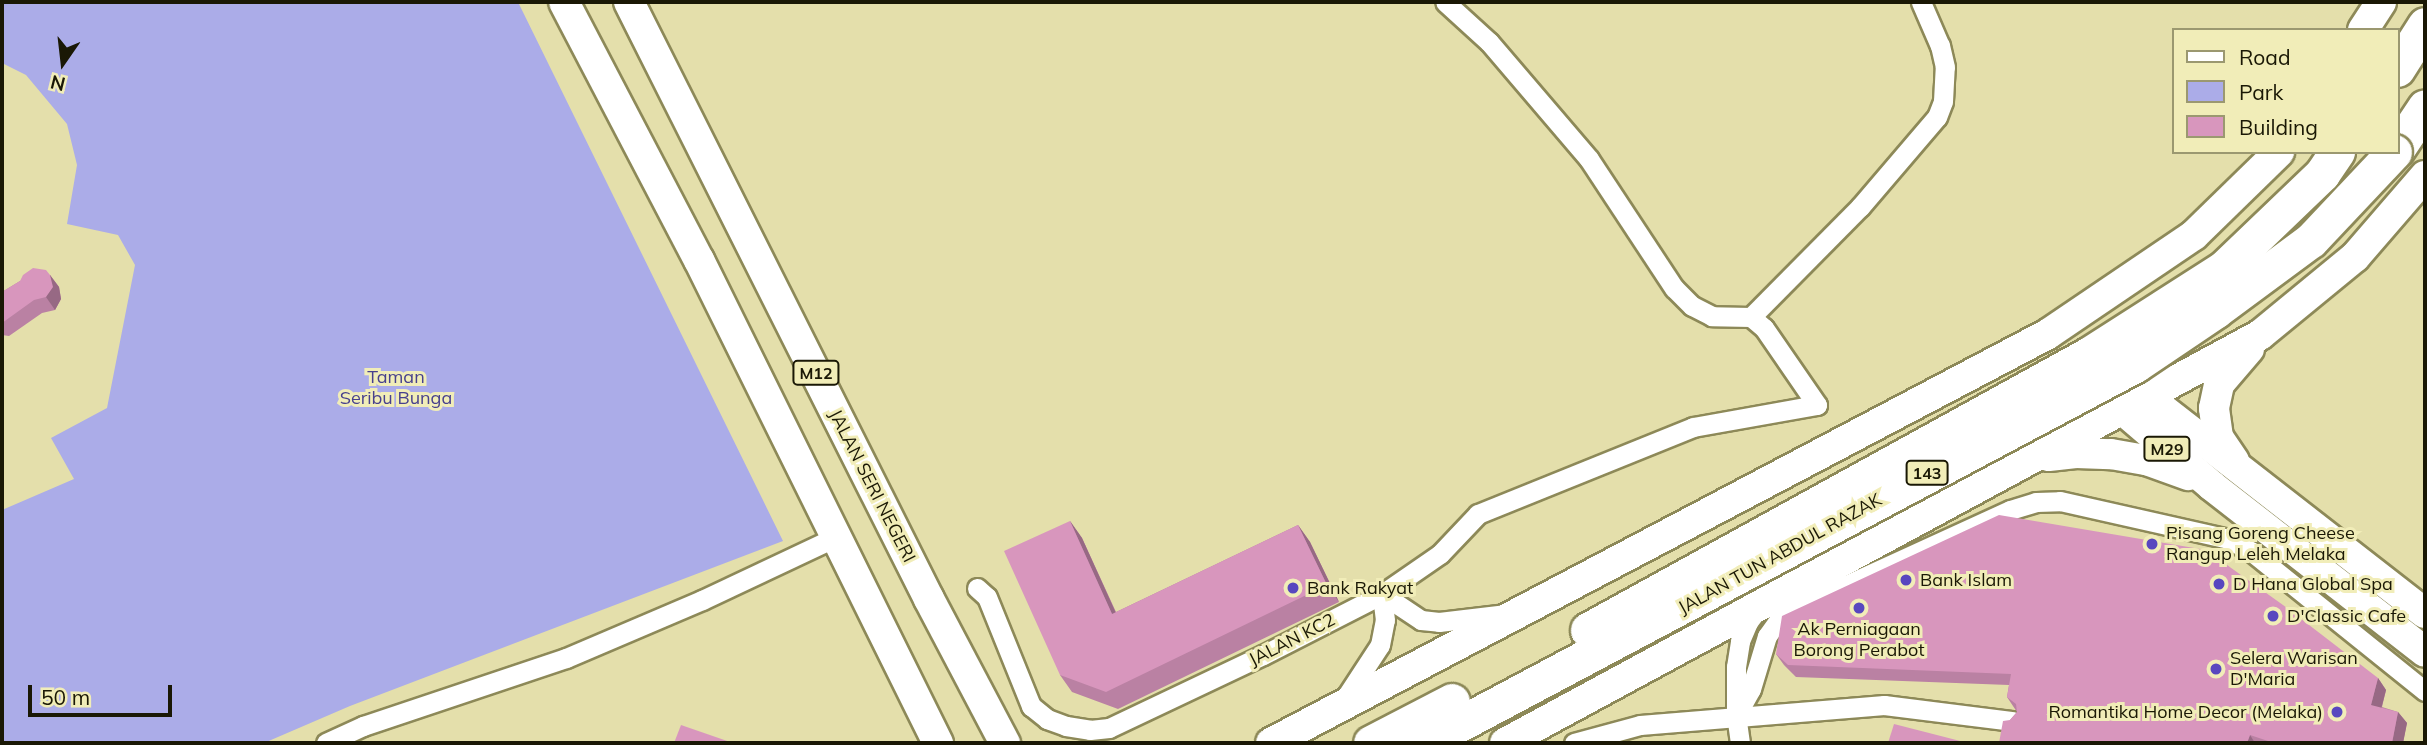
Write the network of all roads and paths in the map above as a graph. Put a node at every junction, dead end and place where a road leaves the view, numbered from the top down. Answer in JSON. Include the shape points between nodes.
{"nodes":[{"id":1,"x":564,"y":2,"type":"edge"},
{"id":2,"x":629,"y":2,"type":"edge"},
{"id":3,"x":1446,"y":2,"type":"edge"},
{"id":4,"x":1921,"y":2,"type":"edge"},
{"id":5,"x":2425,"y":25,"type":"edge"},
{"id":6,"x":2399,"y":66,"type":"edge"},
{"id":7,"x":2425,"y":107,"type":"edge"},
{"id":8,"x":2399,"y":146,"type":"edge"},
{"id":9,"x":2277,"y":154,"type":"edge"},
{"id":10,"x":2336,"y":154,"type":"edge"},
{"id":11,"x":2392,"y":154,"type":"edge"},
{"id":12,"x":2425,"y":176,"type":"edge"},
{"id":13,"x":1751,"y":317,"type":"junction"},
{"id":14,"x":2059,"y":327,"type":"junction"},
{"id":15,"x":2260,"y":335,"type":"junction"},
{"id":16,"x":2134,"y":405,"type":"junction"},
{"id":17,"x":1898,"y":416,"type":"junction"},
{"id":18,"x":2035,"y":458,"type":"junction"},
{"id":19,"x":2237,"y":465,"type":"junction"},
{"id":20,"x":2212,"y":486,"type":"junction"},
{"id":21,"x":1968,"y":494,"type":"junction"},
{"id":22,"x":836,"y":537,"type":"junction"},
{"id":23,"x":977,"y":588,"type":"dead end"},
{"id":24,"x":1382,"y":594,"type":"junction"},
{"id":25,"x":1762,"y":604,"type":"junction"},
{"id":26,"x":1516,"y":613,"type":"junction"},
{"id":27,"x":2425,"y":613,"type":"edge"},
{"id":28,"x":2425,"y":652,"type":"edge"},
{"id":29,"x":2425,"y":691,"type":"edge"},
{"id":30,"x":1338,"y":708,"type":"junction"},
{"id":31,"x":1736,"y":716,"type":"junction"},
{"id":32,"x":2013,"y":721,"type":"edge"},
{"id":33,"x":367,"y":734,"type":"edge"},
{"id":34,"x":326,"y":743,"type":"edge"},
{"id":35,"x":938,"y":743,"type":"edge"},
{"id":36,"x":1005,"y":743,"type":"edge"},
{"id":37,"x":1272,"y":743,"type":"edge"},
{"id":38,"x":1371,"y":743,"type":"edge"},
{"id":39,"x":1424,"y":743,"type":"edge"},
{"id":40,"x":1505,"y":743,"type":"edge"},
{"id":41,"x":1574,"y":743,"type":"edge"},
{"id":42,"x":1740,"y":743,"type":"edge"}],
"edges":[{"from":1,"to":22,"type":"main road"},
{"from":2,"to":36,"type":"main road","name":"JALAN SERI NEGERI","number":"M12"},
{"from":3,"to":13,"type":"street","via":[[1489,42],[1589,159],[1674,288],[1692,306],[1712,316]]},
{"from":4,"to":13,"type":"street","via":[[1945,66],[1943,101],[1929,128],[1860,207]]},
{"from":5,"to":6,"type":"highway"},
{"from":7,"to":8,"type":"highway","name":"JALAN TUN ABDUL RAZAK","number":"143"},
{"from":9,"to":14,"type":"main road","via":[[2194,235]]},
{"from":10,"to":38,"type":"highway","name":"JALAN TUN ABDUL RAZAK","number":"143","bridge":true,"via":[[2322,174],[2224,268],[2088,355],[1582,634]]},
{"from":11,"to":39,"type":"highway","name":"JALAN TUN ABDUL RAZAK","number":"143","bridge":true,"via":[[2311,240],[2135,365]]},
{"from":12,"to":15,"type":"main road","via":[[2356,257]]},
{"from":13,"to":24,"type":"street","name":"JALAN KC2","via":[[1764,328],[1817,405],[1693,427],[1478,514],[1440,554]]},
{"from":14,"to":16,"type":"main road","number":"M29"},
{"from":14,"to":17,"type":"main road"},
{"from":15,"to":16,"type":"main road"},
{"from":15,"to":19,"type":"main road","via":[[2219,384],[2214,408],[2218,437]]},
{"from":16,"to":18,"type":"main road"},
{"from":16,"to":19,"type":"main road","number":"M29"},
{"from":16,"to":20,"type":"main road","number":"M29"},
{"from":17,"to":21,"type":"main road","via":[[1948,423],[1968,438],[1973,460]]},
{"from":17,"to":26,"type":"main road"},
{"from":18,"to":20,"type":"main road","via":[[2112,454],[2146,460]]},
{"from":18,"to":21,"type":"main road"},
{"from":19,"to":27,"type":"main road","number":"M29"},
{"from":20,"to":28,"type":"main road","number":"M29"},
{"from":21,"to":25,"type":"main road"},
{"from":22,"to":33,"type":"street","via":[[702,600]]},
{"from":22,"to":35,"type":"main road"},
{"from":23,"to":24,"type":"street","name":"JALAN KC2","via":[[987,597],[1031,706],[1047,719],[1090,730],[1121,722]]},
{"from":24,"to":26,"type":"street","via":[[1421,620]]},
{"from":24,"to":30,"type":"street","via":[[1385,620],[1380,645]]},
{"from":25,"to":31,"type":"street","via":[[1740,641]]},
{"from":25,"to":40,"type":"main road"},
{"from":26,"to":30,"type":"main road"},
{"from":29,"to":31,"type":"street","via":[[2252,552],[2228,539],[2060,501],[2010,510],[1783,614],[1767,636],[1751,689]]},
{"from":30,"to":37,"type":"main road"},
{"from":31,"to":32,"type":"street","via":[[1884,705]]},
{"from":31,"to":41,"type":"street","via":[[1640,725]]},
{"from":31,"to":42,"type":"street"},
{"from":33,"to":34,"type":"street"}]}
